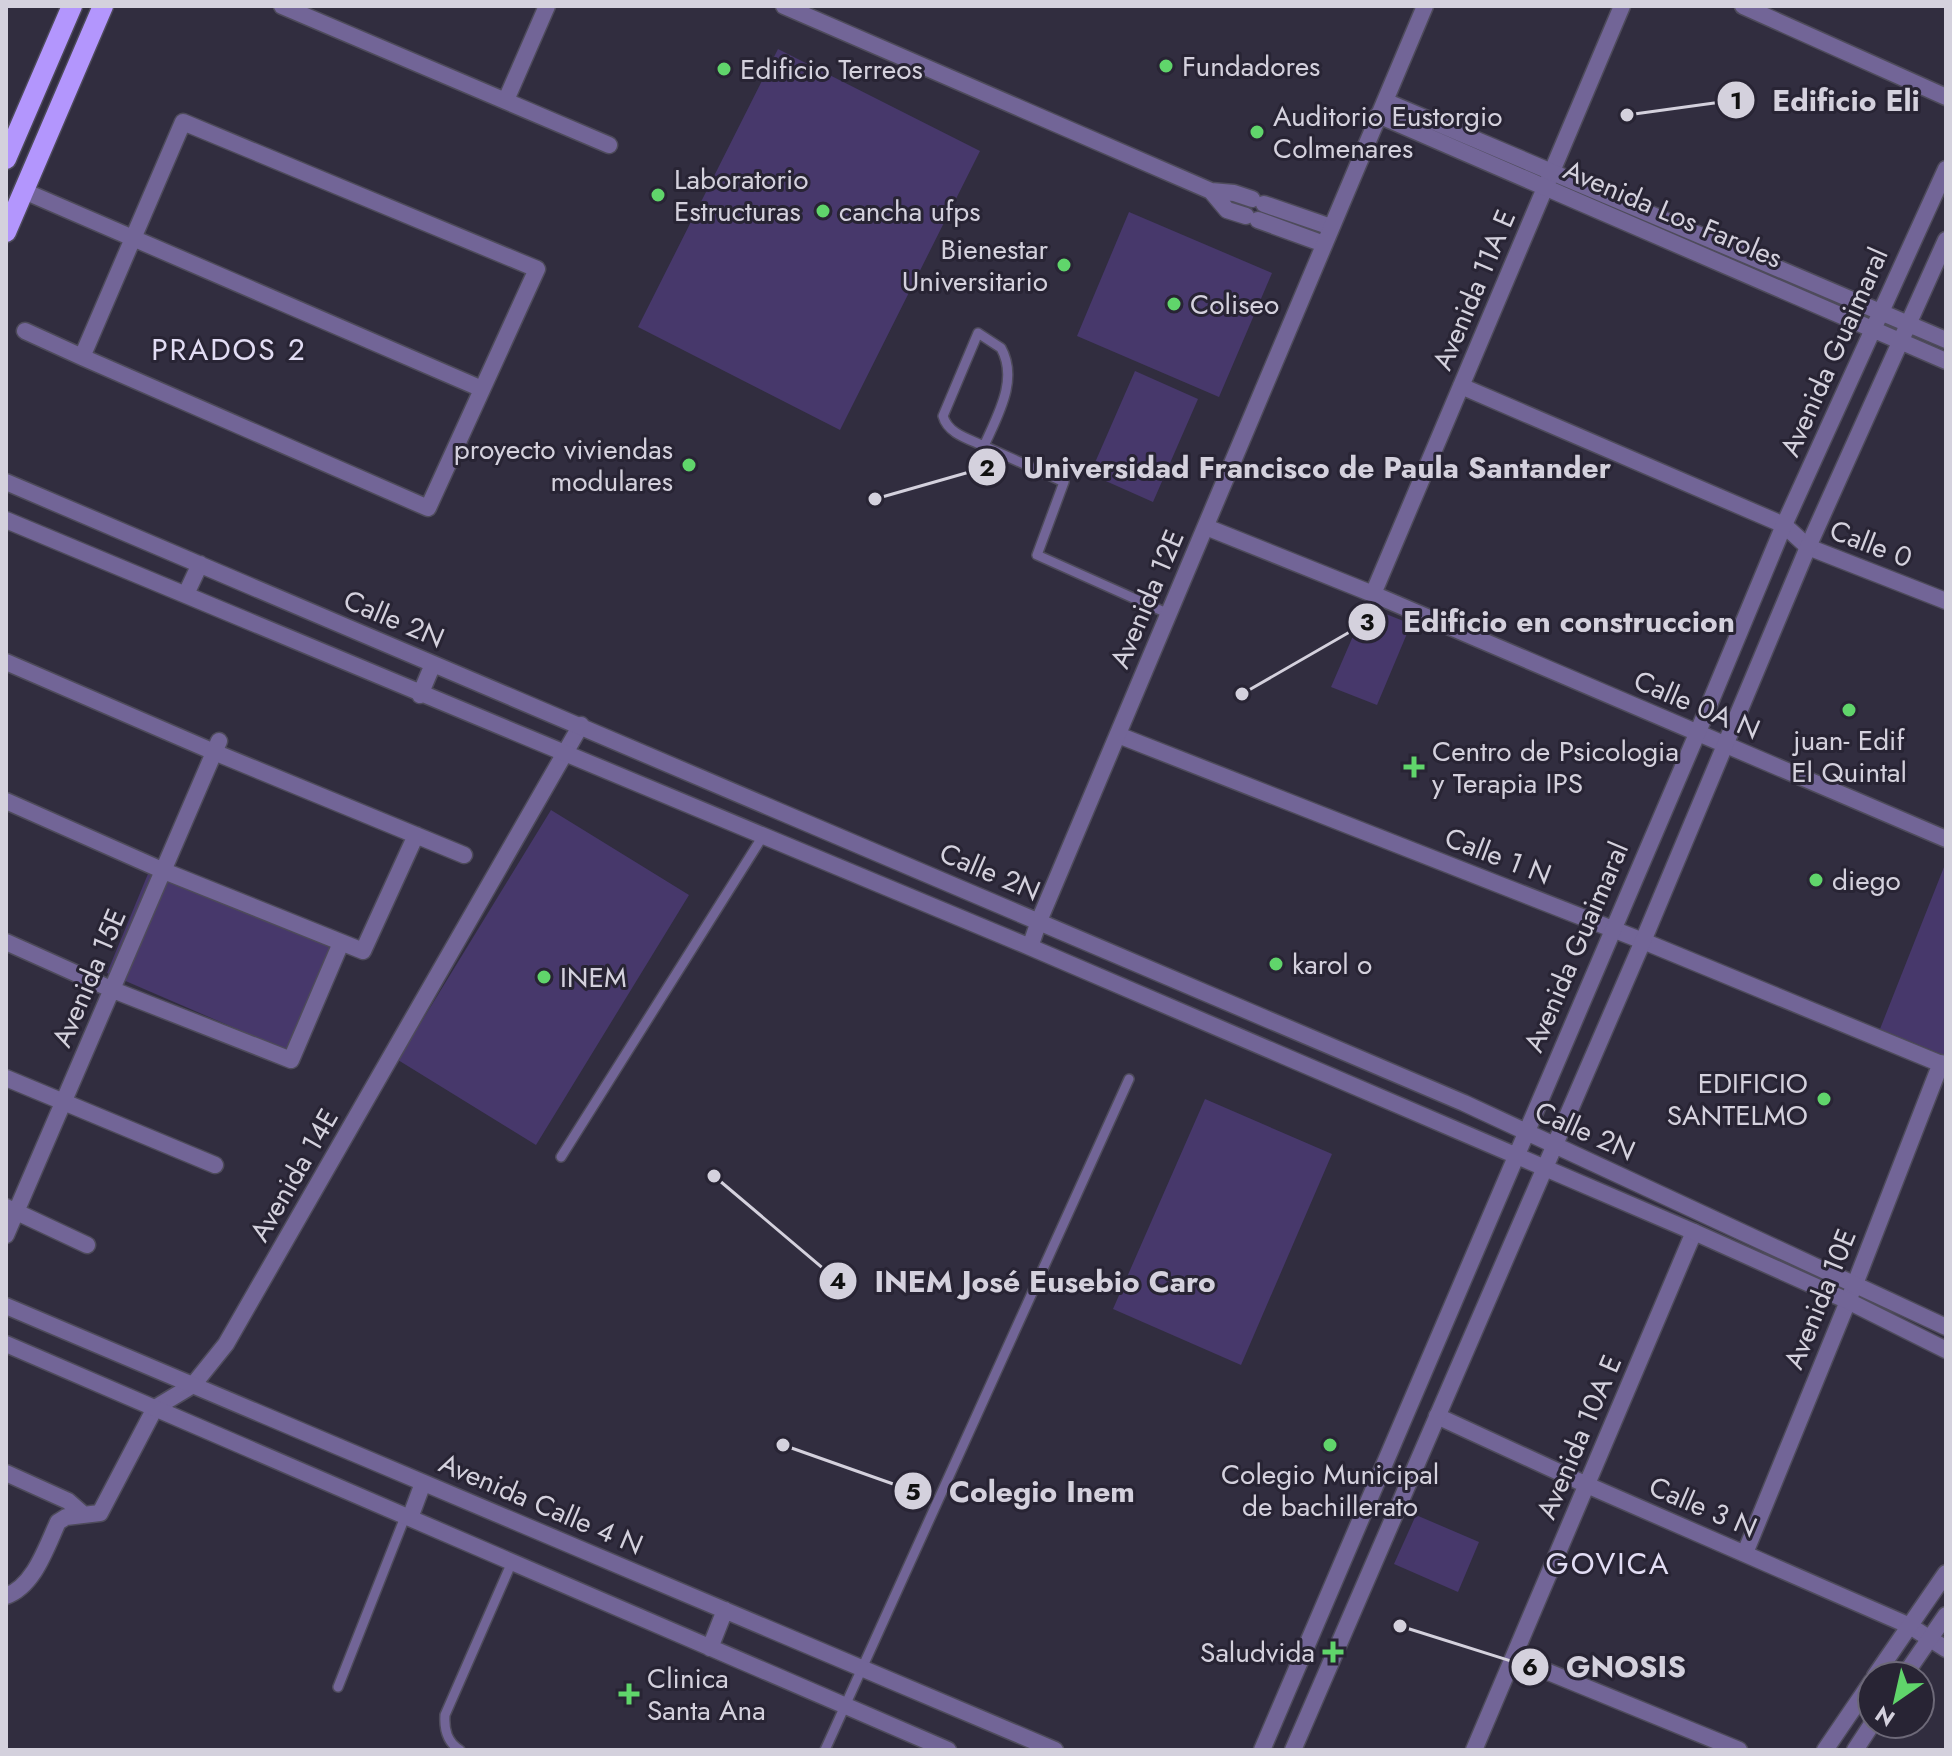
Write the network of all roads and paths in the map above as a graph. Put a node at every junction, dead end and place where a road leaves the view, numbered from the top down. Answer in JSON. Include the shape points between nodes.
{"nodes":[{"id":1,"x":72,"y":6,"type":"edge"},
{"id":2,"x":103,"y":6,"type":"edge"},
{"id":3,"x":282,"y":6,"type":"edge"},
{"id":4,"x":547,"y":6,"type":"edge"},
{"id":5,"x":784,"y":6,"type":"edge"},
{"id":6,"x":1425,"y":6,"type":"edge"},
{"id":7,"x":1622,"y":6,"type":"edge"},
{"id":8,"x":1743,"y":6,"type":"edge"},
{"id":9,"x":318,"y":13,"type":"edge"},
{"id":10,"x":1946,"y":97,"type":"edge"},
{"id":11,"x":506,"y":100,"type":"junction"},
{"id":12,"x":1382,"y":108,"type":"junction"},
{"id":13,"x":13,"y":122,"type":"edge"},
{"id":14,"x":609,"y":145,"type":"dead end"},
{"id":15,"x":6,"y":159,"type":"edge"},
{"id":16,"x":1946,"y":169,"type":"edge"},
{"id":17,"x":1549,"y":180,"type":"junction"},
{"id":18,"x":24,"y":191,"type":"junction"},
{"id":19,"x":1211,"y":191,"type":"junction"},
{"id":20,"x":1331,"y":227,"type":"junction"},
{"id":21,"x":6,"y":232,"type":"edge"},
{"id":22,"x":134,"y":239,"type":"junction"},
{"id":23,"x":1946,"y":240,"type":"edge"},
{"id":24,"x":1324,"y":244,"type":"junction"},
{"id":25,"x":1877,"y":320,"type":"junction"},
{"id":26,"x":1910,"y":324,"type":"junction"},
{"id":27,"x":25,"y":331,"type":"dead end"},
{"id":28,"x":1946,"y":340,"type":"edge"},
{"id":29,"x":1902,"y":342,"type":"junction"},
{"id":30,"x":82,"y":357,"type":"junction"},
{"id":31,"x":1946,"y":361,"type":"edge"},
{"id":32,"x":1461,"y":386,"type":"junction"},
{"id":33,"x":482,"y":389,"type":"junction"},
{"id":34,"x":984,"y":446,"type":"junction"},
{"id":35,"x":6,"y":482,"type":"edge"},
{"id":36,"x":6,"y":520,"type":"edge"},
{"id":37,"x":1784,"y":525,"type":"junction"},
{"id":38,"x":1206,"y":527,"type":"junction"},
{"id":39,"x":1808,"y":547,"type":"junction"},
{"id":40,"x":200,"y":564,"type":"junction"},
{"id":41,"x":186,"y":594,"type":"junction"},
{"id":42,"x":1373,"y":594,"type":"junction"},
{"id":43,"x":1946,"y":601,"type":"edge"},
{"id":44,"x":1169,"y":614,"type":"junction"},
{"id":45,"x":6,"y":662,"type":"edge"},
{"id":46,"x":433,"y":664,"type":"junction"},
{"id":47,"x":420,"y":695,"type":"junction"},
{"id":48,"x":581,"y":725,"type":"junction"},
{"id":49,"x":1697,"y":734,"type":"junction"},
{"id":50,"x":1118,"y":735,"type":"junction"},
{"id":51,"x":1725,"y":746,"type":"junction"},
{"id":52,"x":217,"y":747,"type":"junction"},
{"id":53,"x":566,"y":755,"type":"junction"},
{"id":54,"x":6,"y":801,"type":"edge"},
{"id":55,"x":416,"y":835,"type":"junction"},
{"id":56,"x":763,"y":836,"type":"junction"},
{"id":57,"x":1946,"y":839,"type":"edge"},
{"id":58,"x":464,"y":855,"type":"dead end"},
{"id":59,"x":164,"y":871,"type":"junction"},
{"id":60,"x":1039,"y":921,"type":"junction"},
{"id":61,"x":1612,"y":929,"type":"junction"},
{"id":62,"x":1643,"y":941,"type":"junction"},
{"id":63,"x":6,"y":942,"type":"edge"},
{"id":64,"x":341,"y":943,"type":"junction"},
{"id":65,"x":1030,"y":947,"type":"junction"},
{"id":66,"x":113,"y":990,"type":"junction"},
{"id":67,"x":1943,"y":1064,"type":"edge"},
{"id":68,"x":6,"y":1078,"type":"edge"},
{"id":69,"x":1129,"y":1079,"type":"dead end"},
{"id":70,"x":65,"y":1103,"type":"junction"},
{"id":71,"x":1525,"y":1132,"type":"junction"},
{"id":72,"x":1555,"y":1144,"type":"junction"},
{"id":73,"x":561,"y":1157,"type":"dead end"},
{"id":74,"x":1514,"y":1157,"type":"junction"},
{"id":75,"x":215,"y":1165,"type":"dead end"},
{"id":76,"x":1544,"y":1169,"type":"junction"},
{"id":77,"x":11,"y":1209,"type":"edge"},
{"id":78,"x":1694,"y":1232,"type":"junction"},
{"id":79,"x":6,"y":1235,"type":"edge"},
{"id":80,"x":87,"y":1245,"type":"dead end"},
{"id":81,"x":1855,"y":1284,"type":"junction"},
{"id":82,"x":1848,"y":1301,"type":"junction"},
{"id":83,"x":6,"y":1306,"type":"edge"},
{"id":84,"x":1946,"y":1327,"type":"edge"},
{"id":85,"x":6,"y":1344,"type":"edge"},
{"id":86,"x":1946,"y":1350,"type":"edge"},
{"id":87,"x":193,"y":1385,"type":"junction"},
{"id":88,"x":155,"y":1408,"type":"junction"},
{"id":89,"x":1437,"y":1416,"type":"junction"},
{"id":90,"x":6,"y":1473,"type":"edge"},
{"id":91,"x":423,"y":1483,"type":"junction"},
{"id":92,"x":1587,"y":1485,"type":"junction"},
{"id":93,"x":88,"y":1515,"type":"junction"},
{"id":94,"x":407,"y":1517,"type":"junction"},
{"id":95,"x":1745,"y":1553,"type":"junction"},
{"id":96,"x":512,"y":1562,"type":"junction"},
{"id":97,"x":1946,"y":1573,"type":"edge"},
{"id":98,"x":8,"y":1594,"type":"edge"},
{"id":99,"x":725,"y":1610,"type":"junction"},
{"id":100,"x":1946,"y":1615,"type":"edge"},
{"id":101,"x":1910,"y":1626,"type":"junction"},
{"id":102,"x":1930,"y":1638,"type":"junction"},
{"id":103,"x":710,"y":1648,"type":"junction"},
{"id":104,"x":1946,"y":1649,"type":"edge"},
{"id":105,"x":1514,"y":1658,"type":"junction"},
{"id":106,"x":1886,"y":1660,"type":"edge"},
{"id":107,"x":1915,"y":1660,"type":"edge"},
{"id":108,"x":862,"y":1668,"type":"junction"},
{"id":109,"x":338,"y":1687,"type":"dead end"},
{"id":110,"x":1856,"y":1704,"type":"edge"},
{"id":111,"x":847,"y":1706,"type":"junction"},
{"id":112,"x":460,"y":1750,"type":"edge"},
{"id":113,"x":825,"y":1750,"type":"edge"},
{"id":114,"x":948,"y":1750,"type":"edge"},
{"id":115,"x":1055,"y":1750,"type":"edge"},
{"id":116,"x":1262,"y":1750,"type":"edge"},
{"id":117,"x":1293,"y":1750,"type":"edge"},
{"id":118,"x":1474,"y":1750,"type":"edge"},
{"id":119,"x":1739,"y":1750,"type":"edge"},
{"id":120,"x":1825,"y":1750,"type":"edge"}],
"edges":[{"from":1,"to":13,"type":"main road"},
{"from":2,"to":18,"type":"main road"},
{"from":3,"to":9,"type":"street"},
{"from":4,"to":11,"type":"street"},
{"from":5,"to":19,"type":"street"},
{"from":6,"to":12,"type":"street","name":"Avenida 12E"},
{"from":7,"to":17,"type":"street","name":"Avenida 11A E"},
{"from":8,"to":10,"type":"street"},
{"from":9,"to":11,"type":"street"},
{"from":11,"to":14,"type":"street"},
{"from":12,"to":17,"type":"street","name":"Avenida Los Faroles"},
{"from":12,"to":20,"type":"street","name":"Avenida 12E"},
{"from":13,"to":15,"type":"main road"},
{"from":16,"to":25,"type":"street","name":"Avenida Guaimaral"},
{"from":17,"to":25,"type":"street","name":"Avenida Los Faroles"},
{"from":17,"to":32,"type":"street","name":"Avenida 11A E"},
{"from":18,"to":21,"type":"main road"},
{"from":18,"to":22,"type":"street"},
{"from":19,"to":20,"type":"street","via":[[1234,193]]},
{"from":19,"to":24,"type":"street","via":[[1227,210]]},
{"from":20,"to":24,"type":"street","name":"Avenida 12E"},
{"from":22,"to":30,"type":"street"},
{"from":22,"to":33,"type":"street"},
{"from":22,"to":33,"type":"street","via":[[183,122],[537,269]]},
{"from":23,"to":26,"type":"street","name":"Avenida Guaimaral"},
{"from":24,"to":38,"type":"street","name":"Avenida 12E"},
{"from":25,"to":26,"type":"street","name":"Avenida Los Faroles"},
{"from":25,"to":29,"type":"street","name":"Avenida Los Faroles"},
{"from":25,"to":37,"type":"street","name":"Avenida Guaimaral"},
{"from":26,"to":28,"type":"street","name":"Avenida Los Faroles"},
{"from":26,"to":29,"type":"street","name":"Avenida Guaimaral"},
{"from":27,"to":30,"type":"street"},
{"from":29,"to":31,"type":"street","name":"Avenida Los Faroles"},
{"from":29,"to":39,"type":"street","name":"Avenida Guaimaral"},
{"from":30,"to":33,"type":"street","via":[[428,508]]},
{"from":32,"to":37,"type":"street","name":"Calle 0"},
{"from":32,"to":42,"type":"street","name":"Avenida 11A E"},
{"from":34,"to":34,"type":"lane","via":[[1005,396],[1008,372],[1001,348],[978,333],[943,416],[951,430]]},
{"from":34,"to":44,"type":"lane","via":[[1064,482],[1037,555]]},
{"from":35,"to":40,"type":"street","name":"Calle 2N"},
{"from":36,"to":41,"type":"street","name":"Calle 2N"},
{"from":37,"to":39,"type":"street","name":"Calle 0"},
{"from":37,"to":49,"type":"street","name":"Avenida Guaimaral"},
{"from":38,"to":42,"type":"street","name":"Calle 0A N"},
{"from":38,"to":44,"type":"street","name":"Avenida 12E"},
{"from":39,"to":43,"type":"street","name":"Calle 0"},
{"from":39,"to":51,"type":"street","name":"Avenida Guaimaral"},
{"from":40,"to":41,"type":"street"},
{"from":40,"to":46,"type":"street","name":"Calle 2N"},
{"from":41,"to":47,"type":"street","name":"Calle 2N"},
{"from":42,"to":49,"type":"street","name":"Calle 0A N"},
{"from":44,"to":50,"type":"street","name":"Avenida 12E"},
{"from":45,"to":52,"type":"street"},
{"from":46,"to":47,"type":"street"},
{"from":46,"to":48,"type":"street","name":"Calle 2N"},
{"from":47,"to":53,"type":"street","name":"Calle 2N"},
{"from":48,"to":53,"type":"street","name":"Avenida 14E"},
{"from":48,"to":60,"type":"street","name":"Calle 2N"},
{"from":49,"to":51,"type":"street","name":"Calle 0A N"},
{"from":49,"to":61,"type":"street","name":"Avenida Guaimaral"},
{"from":50,"to":60,"type":"street","name":"Avenida 12E"},
{"from":50,"to":61,"type":"street","name":"Calle 1 N"},
{"from":51,"to":57,"type":"street","name":"Calle 0A N"},
{"from":51,"to":62,"type":"street","name":"Avenida Guaimaral"},
{"from":52,"to":55,"type":"street"},
{"from":52,"to":59,"type":"street","name":"Avenida 15E"},
{"from":53,"to":56,"type":"street","name":"Calle 2N"},
{"from":53,"to":87,"type":"street","name":"Avenida 14E","via":[[226,1344]]},
{"from":54,"to":59,"type":"street"},
{"from":55,"to":58,"type":"street"},
{"from":55,"to":64,"type":"street","via":[[363,951]]},
{"from":56,"to":65,"type":"street","name":"Calle 2N"},
{"from":56,"to":73,"type":"lane"},
{"from":59,"to":64,"type":"street"},
{"from":59,"to":66,"type":"street","name":"Avenida 15E"},
{"from":60,"to":65,"type":"street","name":"Avenida 12E"},
{"from":60,"to":71,"type":"street","name":"Calle 2N"},
{"from":61,"to":62,"type":"street","name":"Calle 1 N"},
{"from":61,"to":71,"type":"street","name":"Avenida Guaimaral"},
{"from":62,"to":67,"type":"street","name":"Calle 1 N"},
{"from":62,"to":72,"type":"street","name":"Avenida Guaimaral"},
{"from":63,"to":66,"type":"street"},
{"from":64,"to":66,"type":"street","via":[[291,1060]]},
{"from":65,"to":74,"type":"street","name":"Calle 2N"},
{"from":66,"to":70,"type":"street","name":"Avenida 15E"},
{"from":67,"to":81,"type":"street","name":"Avenida 10E"},
{"from":68,"to":70,"type":"street"},
{"from":69,"to":108,"type":"lane"},
{"from":70,"to":75,"type":"street"},
{"from":70,"to":77,"type":"street","name":"Avenida 15E"},
{"from":71,"to":72,"type":"street","name":"Calle 2N"},
{"from":71,"to":74,"type":"street","name":"Avenida Guaimaral"},
{"from":72,"to":76,"type":"street","name":"Avenida Guaimaral"},
{"from":72,"to":81,"type":"street","name":"Calle 2N"},
{"from":74,"to":76,"type":"street","name":"Calle 2N"},
{"from":74,"to":116,"type":"street","name":"Avenida Guaimaral"},
{"from":76,"to":78,"type":"street","name":"Calle 2N"},
{"from":76,"to":89,"type":"street","name":"Avenida Guaimaral"},
{"from":77,"to":79,"type":"street","name":"Avenida 15E"},
{"from":77,"to":80,"type":"street"},
{"from":78,"to":82,"type":"street","name":"Calle 2N"},
{"from":78,"to":92,"type":"street","name":"Avenida 10A E"},
{"from":81,"to":82,"type":"street","name":"Avenida 10E"},
{"from":81,"to":84,"type":"street","name":"Calle 2N"},
{"from":82,"to":86,"type":"street","name":"Calle 2N"},
{"from":82,"to":95,"type":"street","name":"Avenida 10E"},
{"from":83,"to":87,"type":"street","name":"Avenida Calle 4 N"},
{"from":85,"to":88,"type":"street"},
{"from":87,"to":88,"type":"street","name":"Avenida 14E"},
{"from":87,"to":91,"type":"street","name":"Avenida Calle 4 N"},
{"from":88,"to":93,"type":"street","via":[[105,1506]]},
{"from":88,"to":94,"type":"street"},
{"from":89,"to":92,"type":"street","name":"Calle 3 N"},
{"from":89,"to":117,"type":"street","name":"Avenida Guaimaral"},
{"from":90,"to":93,"type":"street"},
{"from":91,"to":94,"type":"street"},
{"from":91,"to":99,"type":"street","name":"Avenida Calle 4 N"},
{"from":92,"to":95,"type":"street","name":"Calle 3 N"},
{"from":92,"to":105,"type":"street","name":"Avenida 10A E"},
{"from":93,"to":98,"type":"street","via":[[58,1522],[29,1580]]},
{"from":94,"to":96,"type":"street"},
{"from":94,"to":109,"type":"lane"},
{"from":95,"to":101,"type":"street","name":"Calle 3 N"},
{"from":96,"to":103,"type":"street"},
{"from":96,"to":112,"type":"lane","via":[[445,1715],[449,1741]]},
{"from":97,"to":101,"type":"street"},
{"from":99,"to":103,"type":"street"},
{"from":99,"to":108,"type":"street","name":"Avenida Calle 4 N"},
{"from":100,"to":102,"type":"street"},
{"from":101,"to":102,"type":"street","name":"Calle 3 N"},
{"from":101,"to":106,"type":"street"},
{"from":102,"to":104,"type":"street","name":"Calle 3 N"},
{"from":102,"to":107,"type":"street"},
{"from":103,"to":111,"type":"street"},
{"from":105,"to":118,"type":"street","name":"Avenida 10A E"},
{"from":105,"to":119,"type":"street"},
{"from":108,"to":111,"type":"lane"},
{"from":108,"to":115,"type":"street","name":"Avenida Calle 4 N"},
{"from":110,"to":120,"type":"street"},
{"from":111,"to":113,"type":"lane"},
{"from":111,"to":114,"type":"street"}]}
